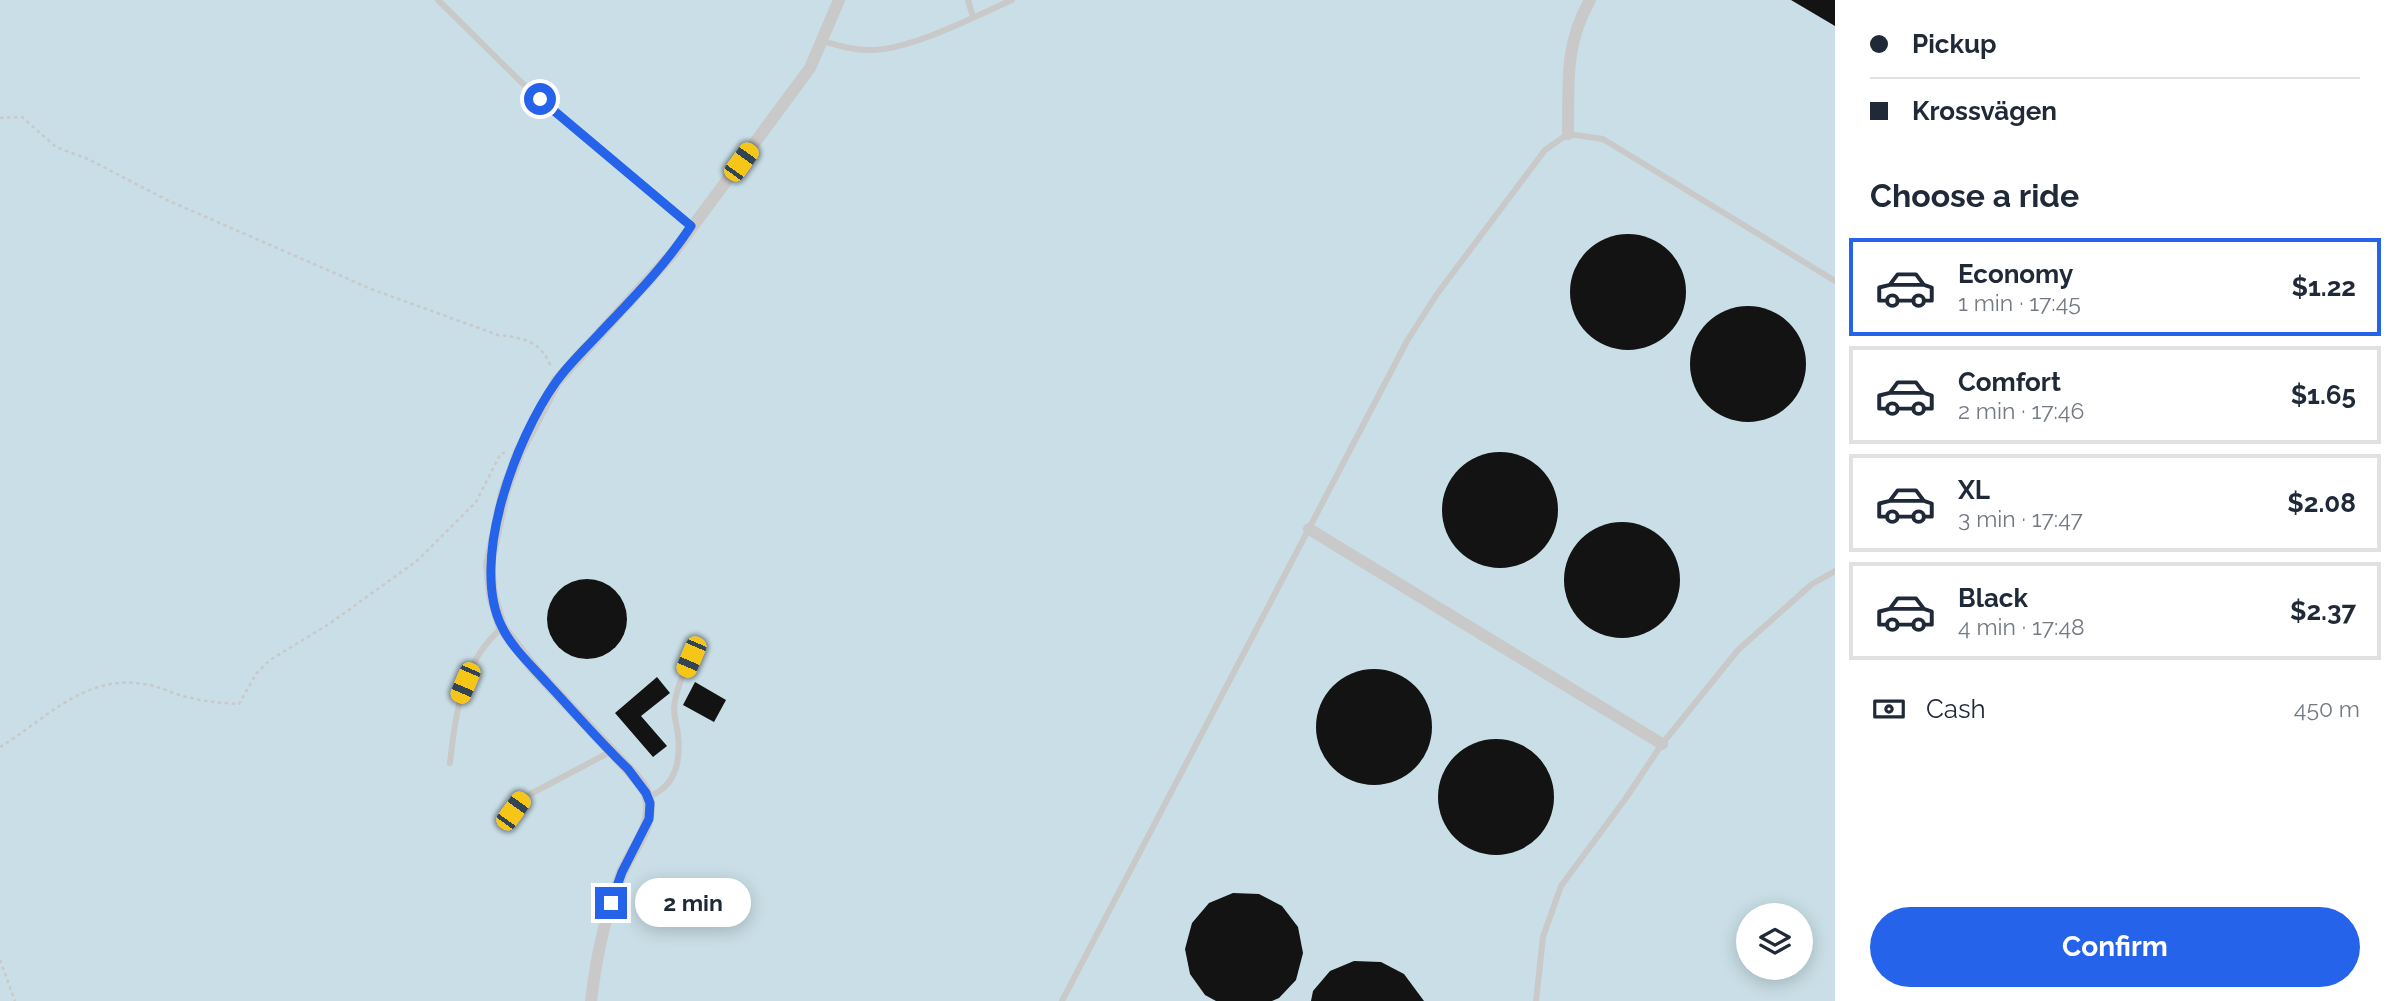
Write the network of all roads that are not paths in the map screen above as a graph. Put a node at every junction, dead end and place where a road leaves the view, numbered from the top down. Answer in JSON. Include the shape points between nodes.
{"nodes":[{"id":1,"x":438,"y":0,"type":"edge"},
{"id":2,"x":839,"y":0,"type":"edge"},
{"id":3,"x":968,"y":0,"type":"edge"},
{"id":4,"x":1012,"y":0,"type":"edge"},
{"id":5,"x":1590,"y":0,"type":"edge"},
{"id":6,"x":973,"y":18,"type":"junction"},
{"id":7,"x":822,"y":41,"type":"junction"},
{"id":8,"x":1568,"y":134,"type":"junction"},
{"id":9,"x":691,"y":226,"type":"junction"},
{"id":10,"x":1835,"y":281,"type":"edge"},
{"id":11,"x":1309,"y":529,"type":"junction"},
{"id":12,"x":1835,"y":571,"type":"edge"},
{"id":13,"x":502,"y":628,"type":"junction"},
{"id":14,"x":691,"y":657,"type":"dead end"},
{"id":15,"x":1662,"y":744,"type":"junction"},
{"id":16,"x":610,"y":752,"type":"junction"},
{"id":17,"x":450,"y":763,"type":"dead end"},
{"id":18,"x":648,"y":797,"type":"junction"},
{"id":19,"x":504,"y":823,"type":"dead end"},
{"id":20,"x":591,"y":1001,"type":"edge"},
{"id":21,"x":1062,"y":1001,"type":"edge"},
{"id":22,"x":1536,"y":1001,"type":"edge"}],
"edges":[{"from":1,"to":9,"type":"lane","via":[[521,82]]},
{"from":2,"to":7,"type":"street"},
{"from":3,"to":6,"type":"lane"},
{"from":4,"to":6,"type":"lane"},
{"from":5,"to":8,"type":"street","via":[[1570,51]]},
{"from":6,"to":7,"type":"lane","via":[[901,46],[849,49]]},
{"from":7,"to":9,"type":"street","via":[[810,68]]},
{"from":8,"to":10,"type":"lane","via":[[1603,139]]},
{"from":8,"to":11,"type":"lane","via":[[1545,150],[1437,295],[1407,341]]},
{"from":9,"to":13,"type":"street","via":[[673,254],[556,382],[519,452],[504,493],[489,564]]},
{"from":11,"to":15,"type":"street"},
{"from":11,"to":21,"type":"lane"},
{"from":12,"to":15,"type":"lane","via":[[1812,584],[1738,650]]},
{"from":13,"to":16,"type":"street"},
{"from":13,"to":17,"type":"lane","via":[[471,669],[459,698]]},
{"from":14,"to":18,"type":"lane","via":[[676,691],[677,769],[664,789]]},
{"from":15,"to":22,"type":"lane","via":[[1560,886],[1543,937]]},
{"from":16,"to":18,"type":"street"},
{"from":16,"to":19,"type":"lane","via":[[521,799]]},
{"from":18,"to":20,"type":"street","via":[[649,819],[611,903]]}]}
